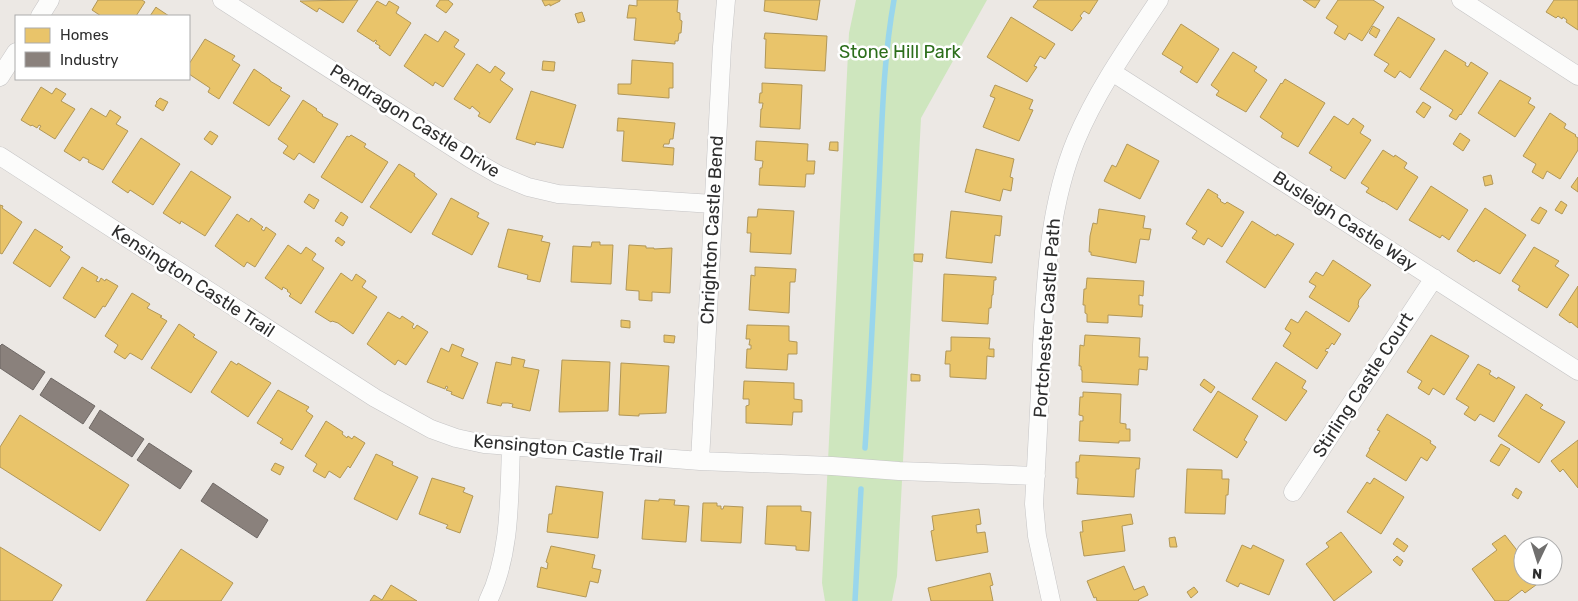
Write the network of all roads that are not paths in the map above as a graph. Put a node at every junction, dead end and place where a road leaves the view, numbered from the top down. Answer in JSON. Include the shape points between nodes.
{"nodes":[{"id":1,"x":50,"y":0,"type":"edge"},
{"id":2,"x":222,"y":0,"type":"edge"},
{"id":3,"x":726,"y":0,"type":"edge"},
{"id":4,"x":1159,"y":0,"type":"edge"},
{"id":5,"x":1461,"y":0,"type":"edge"},
{"id":6,"x":41,"y":15,"type":"edge"},
{"id":7,"x":15,"y":54,"type":"edge"},
{"id":8,"x":1112,"y":72,"type":"junction"},
{"id":9,"x":1578,"y":76,"type":"edge"},
{"id":10,"x":0,"y":77,"type":"edge"},
{"id":11,"x":0,"y":156,"type":"edge"},
{"id":12,"x":713,"y":204,"type":"junction"},
{"id":13,"x":1434,"y":278,"type":"junction"},
{"id":14,"x":1578,"y":371,"type":"edge"},
{"id":15,"x":511,"y":447,"type":"junction"},
{"id":16,"x":700,"y":461,"type":"junction"},
{"id":17,"x":1036,"y":476,"type":"junction"},
{"id":18,"x":1293,"y":492,"type":"dead end"},
{"id":19,"x":488,"y":601,"type":"edge"},
{"id":20,"x":1051,"y":601,"type":"edge"}],
"edges":[{"from":1,"to":6,"type":"street"},
{"from":2,"to":12,"type":"street","name":"Pendragon Castle Drive","via":[[472,159],[528,187],[558,194]]},
{"from":3,"to":12,"type":"street","name":"Chrighton Castle Bend"},
{"from":4,"to":8,"type":"street","name":"Portchester Castle Path"},
{"from":5,"to":9,"type":"street"},
{"from":7,"to":10,"type":"street"},
{"from":8,"to":13,"type":"street","name":"Busleigh Castle Way"},
{"from":8,"to":17,"type":"street","name":"Portchester Castle Path","via":[[1076,140],[1055,208],[1046,279]]},
{"from":11,"to":15,"type":"street","name":"Kensington Castle Trail","via":[[408,418],[456,438]]},
{"from":12,"to":16,"type":"street","name":"Chrighton Castle Bend"},
{"from":13,"to":14,"type":"street","name":"Busleigh Castle Way"},
{"from":13,"to":18,"type":"street","name":"Stirling Castle Court"},
{"from":15,"to":16,"type":"street","name":"Kensington Castle Trail"},
{"from":15,"to":19,"type":"street","via":[[508,526],[502,560]]},
{"from":16,"to":17,"type":"street","name":"Kensington Castle Trail"},
{"from":17,"to":20,"type":"street","name":"Portchester Castle Path","via":[[1037,536]]}]}
